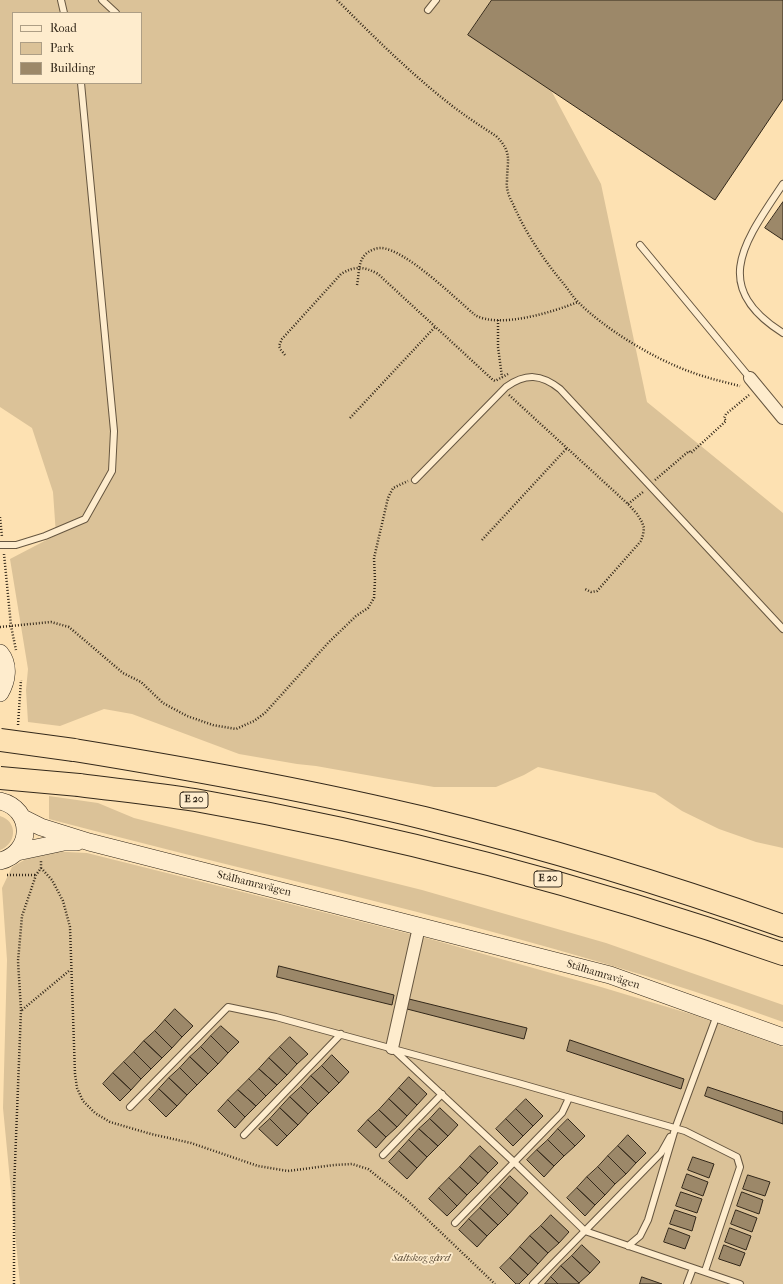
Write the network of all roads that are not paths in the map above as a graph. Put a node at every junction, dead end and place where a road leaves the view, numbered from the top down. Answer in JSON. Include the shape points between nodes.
{"nodes":[{"id":1,"x":61,"y":0,"type":"edge"},
{"id":2,"x":102,"y":0,"type":"edge"},
{"id":3,"x":436,"y":0,"type":"edge"},
{"id":4,"x":428,"y":10,"type":"dead end"},
{"id":5,"x":64,"y":12,"type":"edge"},
{"id":6,"x":115,"y":12,"type":"edge"},
{"id":7,"x":81,"y":84,"type":"edge"},
{"id":8,"x":783,"y":184,"type":"edge"},
{"id":9,"x":640,"y":245,"type":"dead end"},
{"id":10,"x":783,"y":333,"type":"edge"},
{"id":11,"x":750,"y":378,"type":"joint"},
{"id":12,"x":783,"y":418,"type":"edge"},
{"id":13,"x":415,"y":480,"type":"road end"},
{"id":14,"x":2,"y":545,"type":"edge"},
{"id":15,"x":783,"y":629,"type":"edge"},
{"id":16,"x":0,"y":653,"type":"edge"},
{"id":17,"x":0,"y":693,"type":"edge"},
{"id":18,"x":0,"y":740,"type":"edge"},
{"id":19,"x":0,"y":778,"type":"edge"},
{"id":20,"x":0,"y":784,"type":"edge"},
{"id":21,"x":0,"y":802,"type":"edge"},
{"id":22,"x":20,"y":814,"type":"junction"},
{"id":23,"x":89,"y":842,"type":"junction"},
{"id":24,"x":8,"y":857,"type":"edge"},
{"id":25,"x":0,"y":875,"type":"edge"},
{"id":26,"x":419,"y":926,"type":"junction"},
{"id":27,"x":783,"y":926,"type":"edge"},
{"id":28,"x":783,"y":954,"type":"edge"},
{"id":29,"x":717,"y":1013,"type":"junction"},
{"id":30,"x":341,"y":1034,"type":"junction"},
{"id":31,"x":783,"y":1037,"type":"edge"},
{"id":32,"x":392,"y":1048,"type":"junction"},
{"id":33,"x":442,"y":1094,"type":"junction"},
{"id":34,"x":569,"y":1098,"type":"junction"},
{"id":35,"x":130,"y":1107,"type":"dead end"},
{"id":36,"x":675,"y":1129,"type":"junction"},
{"id":37,"x":244,"y":1135,"type":"dead end"},
{"id":38,"x":383,"y":1155,"type":"dead end"},
{"id":39,"x":514,"y":1162,"type":"junction"},
{"id":40,"x":455,"y":1223,"type":"dead end"},
{"id":41,"x":585,"y":1231,"type":"junction"},
{"id":42,"x":628,"y":1246,"type":"junction"},
{"id":43,"x":693,"y":1268,"type":"junction"},
{"id":44,"x":705,"y":1271,"type":"junction"},
{"id":45,"x":533,"y":1284,"type":"edge"},
{"id":46,"x":687,"y":1284,"type":"edge"},
{"id":47,"x":740,"y":1284,"type":"edge"}],
"edges":[{"from":1,"to":5,"type":"lane"},
{"from":2,"to":6,"type":"lane"},
{"from":3,"to":4,"type":"lane"},
{"from":7,"to":14,"type":"lane","via":[[114,431],[112,471],[85,519],[45,536],[16,545]]},
{"from":8,"to":10,"type":"lane","via":[[747,242],[739,275],[751,305],[761,317]]},
{"from":9,"to":11,"type":"lane"},
{"from":11,"to":12,"type":"street"},
{"from":13,"to":15,"type":"lane","via":[[506,387],[520,379],[534,377],[550,381]]},
{"from":16,"to":17,"type":"main road","via":[[7,670]]},
{"from":18,"to":27,"type":"highway","number":"E 20","bridge":true,"via":[[197,770],[424,818],[553,852],[711,900]]},
{"from":19,"to":28,"type":"highway","number":"E 20","bridge":true,"via":[[193,800],[417,845],[546,879],[702,926]]},
{"from":20,"to":22,"type":"main road"},
{"from":21,"to":22,"type":"main road","name":"Stålhamravägen","via":[[10,805]]},
{"from":22,"to":23,"type":"main road","name":"Stålhamravägen","via":[[41,827]]},
{"from":22,"to":24,"type":"main road","via":[[26,832],[24,840],[20,848]]},
{"from":23,"to":24,"type":"main road","name":"Stålhamravägen","via":[[64,842]]},
{"from":23,"to":26,"type":"main road","name":"Stålhamravägen"},
{"from":24,"to":25,"type":"main road"},
{"from":26,"to":29,"type":"main road","name":"Stålhamravägen","via":[[610,976]]},
{"from":26,"to":32,"type":"street"},
{"from":29,"to":31,"type":"main road","name":"Stålhamravägen"},
{"from":29,"to":36,"type":"lane"},
{"from":30,"to":32,"type":"lane"},
{"from":30,"to":35,"type":"lane","via":[[228,1007]]},
{"from":30,"to":37,"type":"lane"},
{"from":32,"to":33,"type":"lane"},
{"from":32,"to":34,"type":"lane"},
{"from":33,"to":38,"type":"lane"},
{"from":33,"to":39,"type":"lane"},
{"from":34,"to":36,"type":"lane"},
{"from":34,"to":39,"type":"lane","via":[[562,1113]]},
{"from":36,"to":41,"type":"lane","via":[[661,1153]]},
{"from":36,"to":42,"type":"lane","via":[[648,1220],[640,1236]]},
{"from":36,"to":44,"type":"lane","via":[[685,1131],[737,1157],[740,1167]]},
{"from":39,"to":40,"type":"lane"},
{"from":39,"to":41,"type":"lane"},
{"from":41,"to":42,"type":"lane"},
{"from":41,"to":45,"type":"lane"},
{"from":42,"to":43,"type":"lane"},
{"from":43,"to":44,"type":"lane"},
{"from":43,"to":46,"type":"lane"},
{"from":44,"to":47,"type":"lane"}]}
